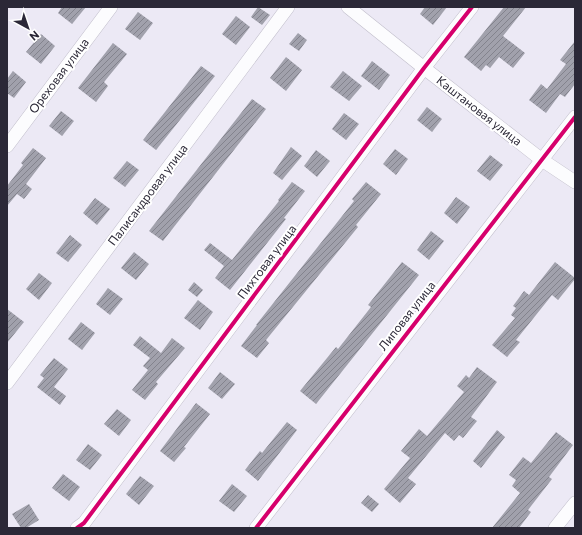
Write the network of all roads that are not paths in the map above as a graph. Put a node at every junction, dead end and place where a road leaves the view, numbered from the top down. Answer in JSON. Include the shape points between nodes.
{"nodes":[{"id":1,"x":111,"y":7,"type":"edge"},
{"id":2,"x":288,"y":7,"type":"edge"},
{"id":3,"x":348,"y":7,"type":"edge"},
{"id":4,"x":472,"y":7,"type":"edge"},
{"id":5,"x":424,"y":68,"type":"junction"},
{"id":6,"x":575,"y":117,"type":"edge"},
{"id":7,"x":7,"y":146,"type":"edge"},
{"id":8,"x":542,"y":160,"type":"junction"},
{"id":9,"x":575,"y":182,"type":"edge"},
{"id":10,"x":7,"y":383,"type":"edge"},
{"id":11,"x":575,"y":503,"type":"edge"},
{"id":12,"x":77,"y":528,"type":"edge"},
{"id":13,"x":256,"y":528,"type":"edge"},
{"id":14,"x":555,"y":528,"type":"edge"}],
"edges":[{"from":1,"to":7,"type":"street","name":"Ореховая улица"},
{"from":2,"to":10,"type":"street","name":"Палисандровая улица"},
{"from":3,"to":5,"type":"street","name":"Каштановая улица"},
{"from":4,"to":5,"type":"street","name":"Пихтовая улица"},
{"from":5,"to":8,"type":"street","name":"Каштановая улица"},
{"from":5,"to":12,"type":"street","name":"Пихтовая улица","via":[[84,523]]},
{"from":6,"to":8,"type":"street","name":"Липовая улица"},
{"from":8,"to":9,"type":"street","name":"Каштановая улица"},
{"from":8,"to":13,"type":"street","name":"Липовая улица"},
{"from":11,"to":14,"type":"street"}]}
